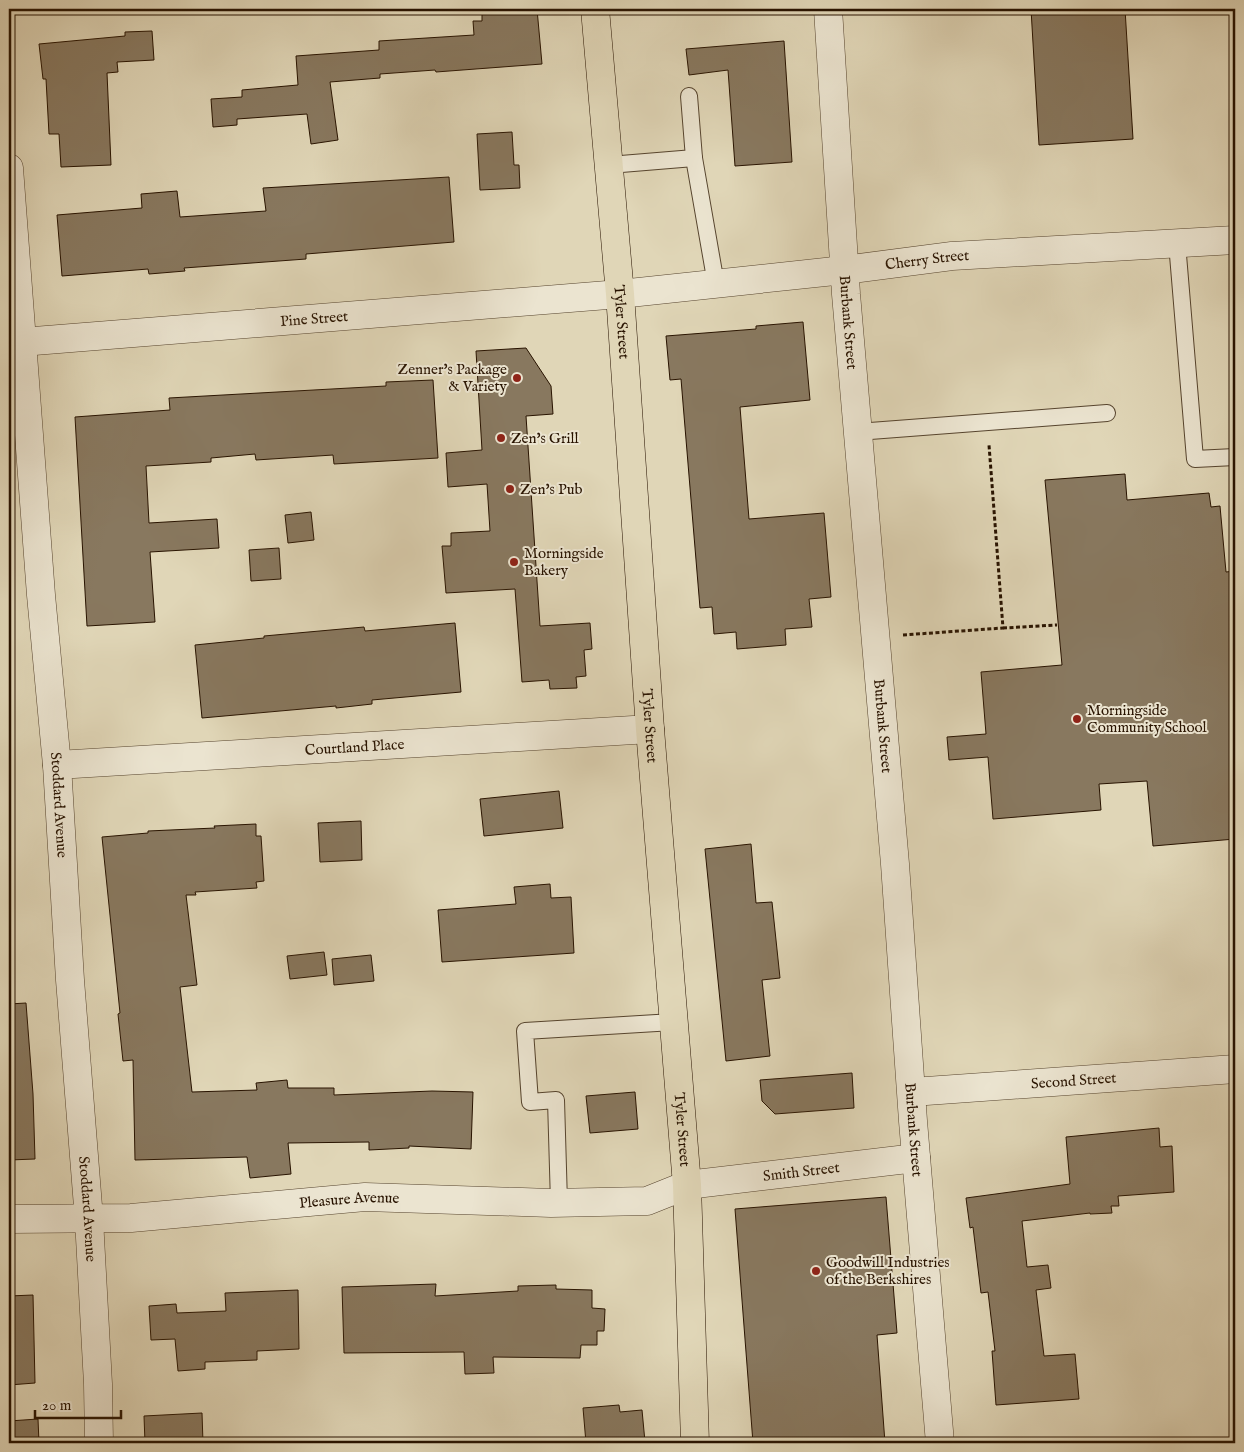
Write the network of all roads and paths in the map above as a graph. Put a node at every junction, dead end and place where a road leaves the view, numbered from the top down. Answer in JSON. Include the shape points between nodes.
{"nodes":[{"id":1,"x":595,"y":9,"type":"edge"},
{"id":2,"x":828,"y":9,"type":"edge"},
{"id":3,"x":689,"y":96,"type":"dead end"},
{"id":4,"x":694,"y":158,"type":"junction"},
{"id":5,"x":609,"y":166,"type":"junction"},
{"id":6,"x":9,"y":168,"type":"edge"},
{"id":7,"x":1235,"y":240,"type":"edge"},
{"id":8,"x":1178,"y":243,"type":"junction"},
{"id":9,"x":844,"y":270,"type":"junction"},
{"id":10,"x":716,"y":284,"type":"junction"},
{"id":11,"x":620,"y":294,"type":"junction"},
{"id":12,"x":15,"y":343,"type":"edge"},
{"id":13,"x":1107,"y":413,"type":"dead end"},
{"id":14,"x":988,"y":422,"type":"junction"},
{"id":15,"x":857,"y":432,"type":"junction"},
{"id":16,"x":1235,"y":456,"type":"edge"},
{"id":17,"x":1057,"y":625,"type":"dead end"},
{"id":18,"x":1003,"y":628,"type":"junction"},
{"id":19,"x":901,"y":635,"type":"dead end"},
{"id":20,"x":650,"y":728,"type":"junction"},
{"id":21,"x":58,"y":765,"type":"junction"},
{"id":22,"x":673,"y":1022,"type":"junction"},
{"id":23,"x":1235,"y":1069,"type":"edge"},
{"id":24,"x":912,"y":1092,"type":"junction"},
{"id":25,"x":916,"y":1158,"type":"junction"},
{"id":26,"x":687,"y":1185,"type":"junction"},
{"id":27,"x":559,"y":1203,"type":"junction"},
{"id":28,"x":9,"y":1219,"type":"edge"},
{"id":29,"x":89,"y":1219,"type":"junction"},
{"id":30,"x":99,"y":1443,"type":"edge"},
{"id":31,"x":695,"y":1443,"type":"edge"},
{"id":32,"x":940,"y":1443,"type":"edge"}],
"edges":[{"from":1,"to":5,"type":"main road","name":"Tyler Street"},
{"from":2,"to":9,"type":"street","name":"Burbank Street"},
{"from":3,"to":4,"type":"lane"},
{"from":4,"to":5,"type":"lane"},
{"from":4,"to":10,"type":"lane"},
{"from":5,"to":11,"type":"main road","name":"Tyler Street"},
{"from":6,"to":12,"type":"street","name":"Stoddard Avenue"},
{"from":7,"to":8,"type":"street","name":"Cherry Street"},
{"from":8,"to":9,"type":"street","name":"Cherry Street","via":[[952,256]]},
{"from":8,"to":16,"type":"lane","via":[[1195,459]]},
{"from":9,"to":10,"type":"street","name":"Cherry Street"},
{"from":9,"to":15,"type":"street","name":"Burbank Street"},
{"from":10,"to":11,"type":"street","name":"Cherry Street"},
{"from":11,"to":12,"type":"street","name":"Pine Street"},
{"from":11,"to":20,"type":"main road","name":"Tyler Street"},
{"from":12,"to":21,"type":"street","name":"Stoddard Avenue"},
{"from":13,"to":14,"type":"lane"},
{"from":14,"to":15,"type":"lane"},
{"from":14,"to":18,"type":"path"},
{"from":15,"to":24,"type":"street","name":"Burbank Street"},
{"from":17,"to":18,"type":"path"},
{"from":18,"to":19,"type":"path"},
{"from":20,"to":21,"type":"street","name":"Courtland Place"},
{"from":20,"to":22,"type":"main road","name":"Tyler Street"},
{"from":21,"to":29,"type":"street","name":"Stoddard Avenue","via":[[70,980]]},
{"from":22,"to":26,"type":"main road","name":"Tyler Street"},
{"from":22,"to":27,"type":"lane","via":[[525,1031],[530,1102],[556,1100]]},
{"from":23,"to":24,"type":"street","name":"Second Street"},
{"from":24,"to":25,"type":"street","name":"Burbank Street"},
{"from":25,"to":26,"type":"street","name":"Smith Street"},
{"from":25,"to":32,"type":"street","name":"Burbank Street"},
{"from":26,"to":27,"type":"street","name":"Pleasure Avenue","via":[[646,1201]]},
{"from":26,"to":31,"type":"main road","name":"Tyler Street"},
{"from":27,"to":29,"type":"street","name":"Pleasure Avenue","via":[[366,1197]]},
{"from":28,"to":29,"type":"street","name":"Pleasure Avenue"},
{"from":29,"to":30,"type":"street","name":"Stoddard Avenue"}]}
